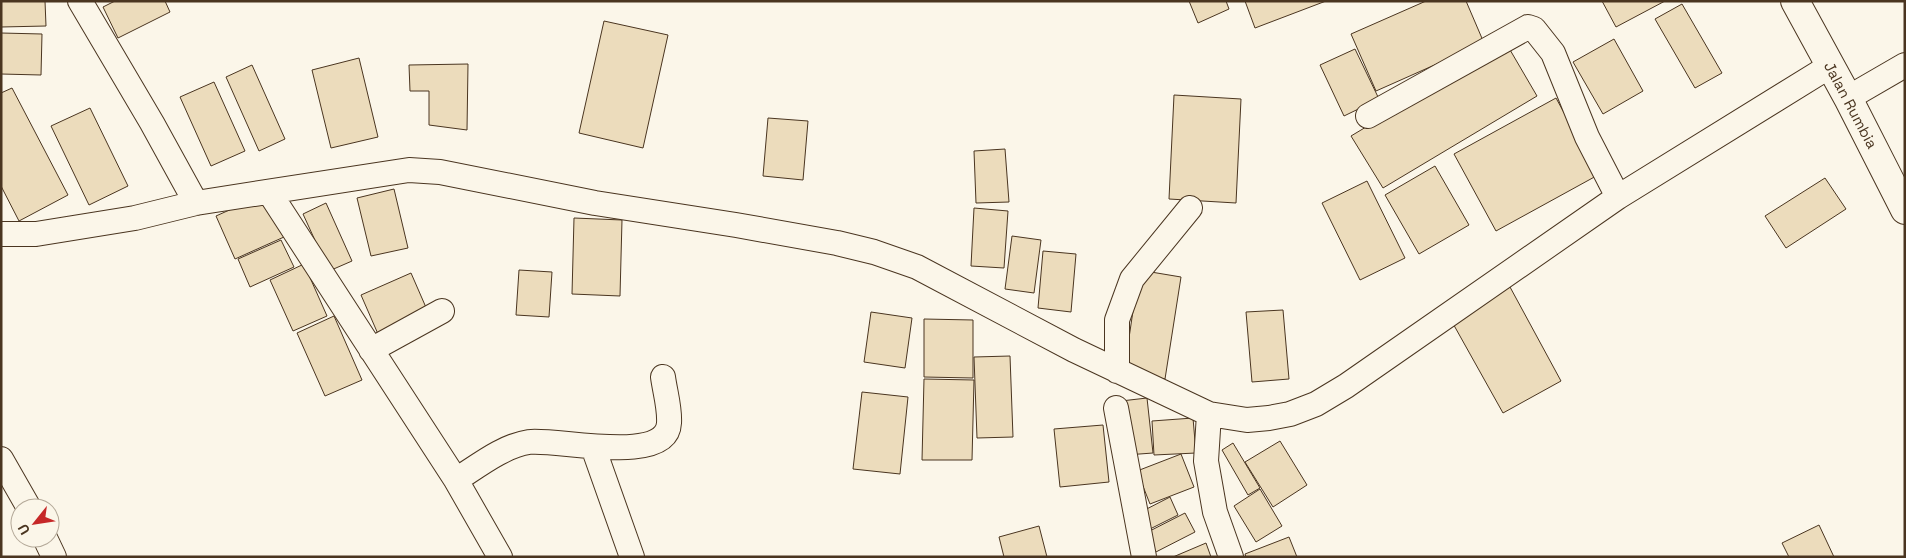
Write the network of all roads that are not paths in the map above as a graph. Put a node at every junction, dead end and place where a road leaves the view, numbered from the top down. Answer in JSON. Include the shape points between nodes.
{"nodes":[{"id":1,"x":80,"y":1,"type":"edge"},
{"id":2,"x":1795,"y":1,"type":"edge"},
{"id":3,"x":1905,"y":65,"type":"edge"},
{"id":4,"x":1830,"y":66,"type":"junction"},
{"id":5,"x":1848,"y":98,"type":"junction"},
{"id":6,"x":1368,"y":116,"type":"dead end"},
{"id":7,"x":1897,"y":176,"type":"edge"},
{"id":8,"x":269,"y":192,"type":"junction"},
{"id":9,"x":1618,"y":196,"type":"junction"},
{"id":10,"x":196,"y":203,"type":"junction"},
{"id":11,"x":1190,"y":208,"type":"dead end"},
{"id":12,"x":1905,"y":210,"type":"edge"},
{"id":13,"x":1,"y":234,"type":"edge"},
{"id":14,"x":442,"y":311,"type":"dead end"},
{"id":15,"x":371,"y":350,"type":"junction"},
{"id":16,"x":1117,"y":371,"type":"junction"},
{"id":17,"x":663,"y":378,"type":"dead end"},
{"id":18,"x":1116,"y":408,"type":"dead end"},
{"id":19,"x":1209,"y":414,"type":"junction"},
{"id":20,"x":593,"y":447,"type":"junction"},
{"id":21,"x":1,"y":459,"type":"edge"},
{"id":22,"x":456,"y":480,"type":"junction"},
{"id":23,"x":23,"y":498,"type":"edge"},
{"id":24,"x":500,"y":557,"type":"edge"},
{"id":25,"x":632,"y":557,"type":"edge"},
{"id":26,"x":1144,"y":557,"type":"edge"},
{"id":27,"x":1231,"y":557,"type":"edge"}],
"edges":[{"from":1,"to":10,"type":"street"},
{"from":2,"to":4,"type":"highway","name":"Jalan Rumbia"},
{"from":3,"to":5,"type":"street"},
{"from":4,"to":5,"type":"highway","name":"Jalan Rumbia"},
{"from":4,"to":9,"type":"street"},
{"from":5,"to":7,"type":"highway","name":"Jalan Rumbia"},
{"from":6,"to":9,"type":"street","via":[[1528,27],[1534,29],[1553,53],[1587,137]]},
{"from":7,"to":12,"type":"highway","name":"Jalan Rumbia"},
{"from":8,"to":10,"type":"street"},
{"from":8,"to":15,"type":"street"},
{"from":8,"to":16,"type":"street","via":[[409,170],[440,172],[595,203],[837,243],[917,267]]},
{"from":9,"to":19,"type":"street","via":[[1316,404],[1269,418],[1247,420]]},
{"from":10,"to":13,"type":"street","via":[[135,218],[36,234]]},
{"from":11,"to":16,"type":"street","via":[[1132,279],[1117,320]]},
{"from":14,"to":15,"type":"street"},
{"from":15,"to":22,"type":"street"},
{"from":16,"to":19,"type":"street"},
{"from":17,"to":20,"type":"street","via":[[669,424],[664,436],[653,444]]},
{"from":18,"to":26,"type":"street"},
{"from":19,"to":27,"type":"street","via":[[1206,461],[1215,512]]},
{"from":20,"to":22,"type":"street","via":[[524,443]]},
{"from":20,"to":25,"type":"street"},
{"from":21,"to":23,"type":"street"},
{"from":22,"to":24,"type":"street"}]}
